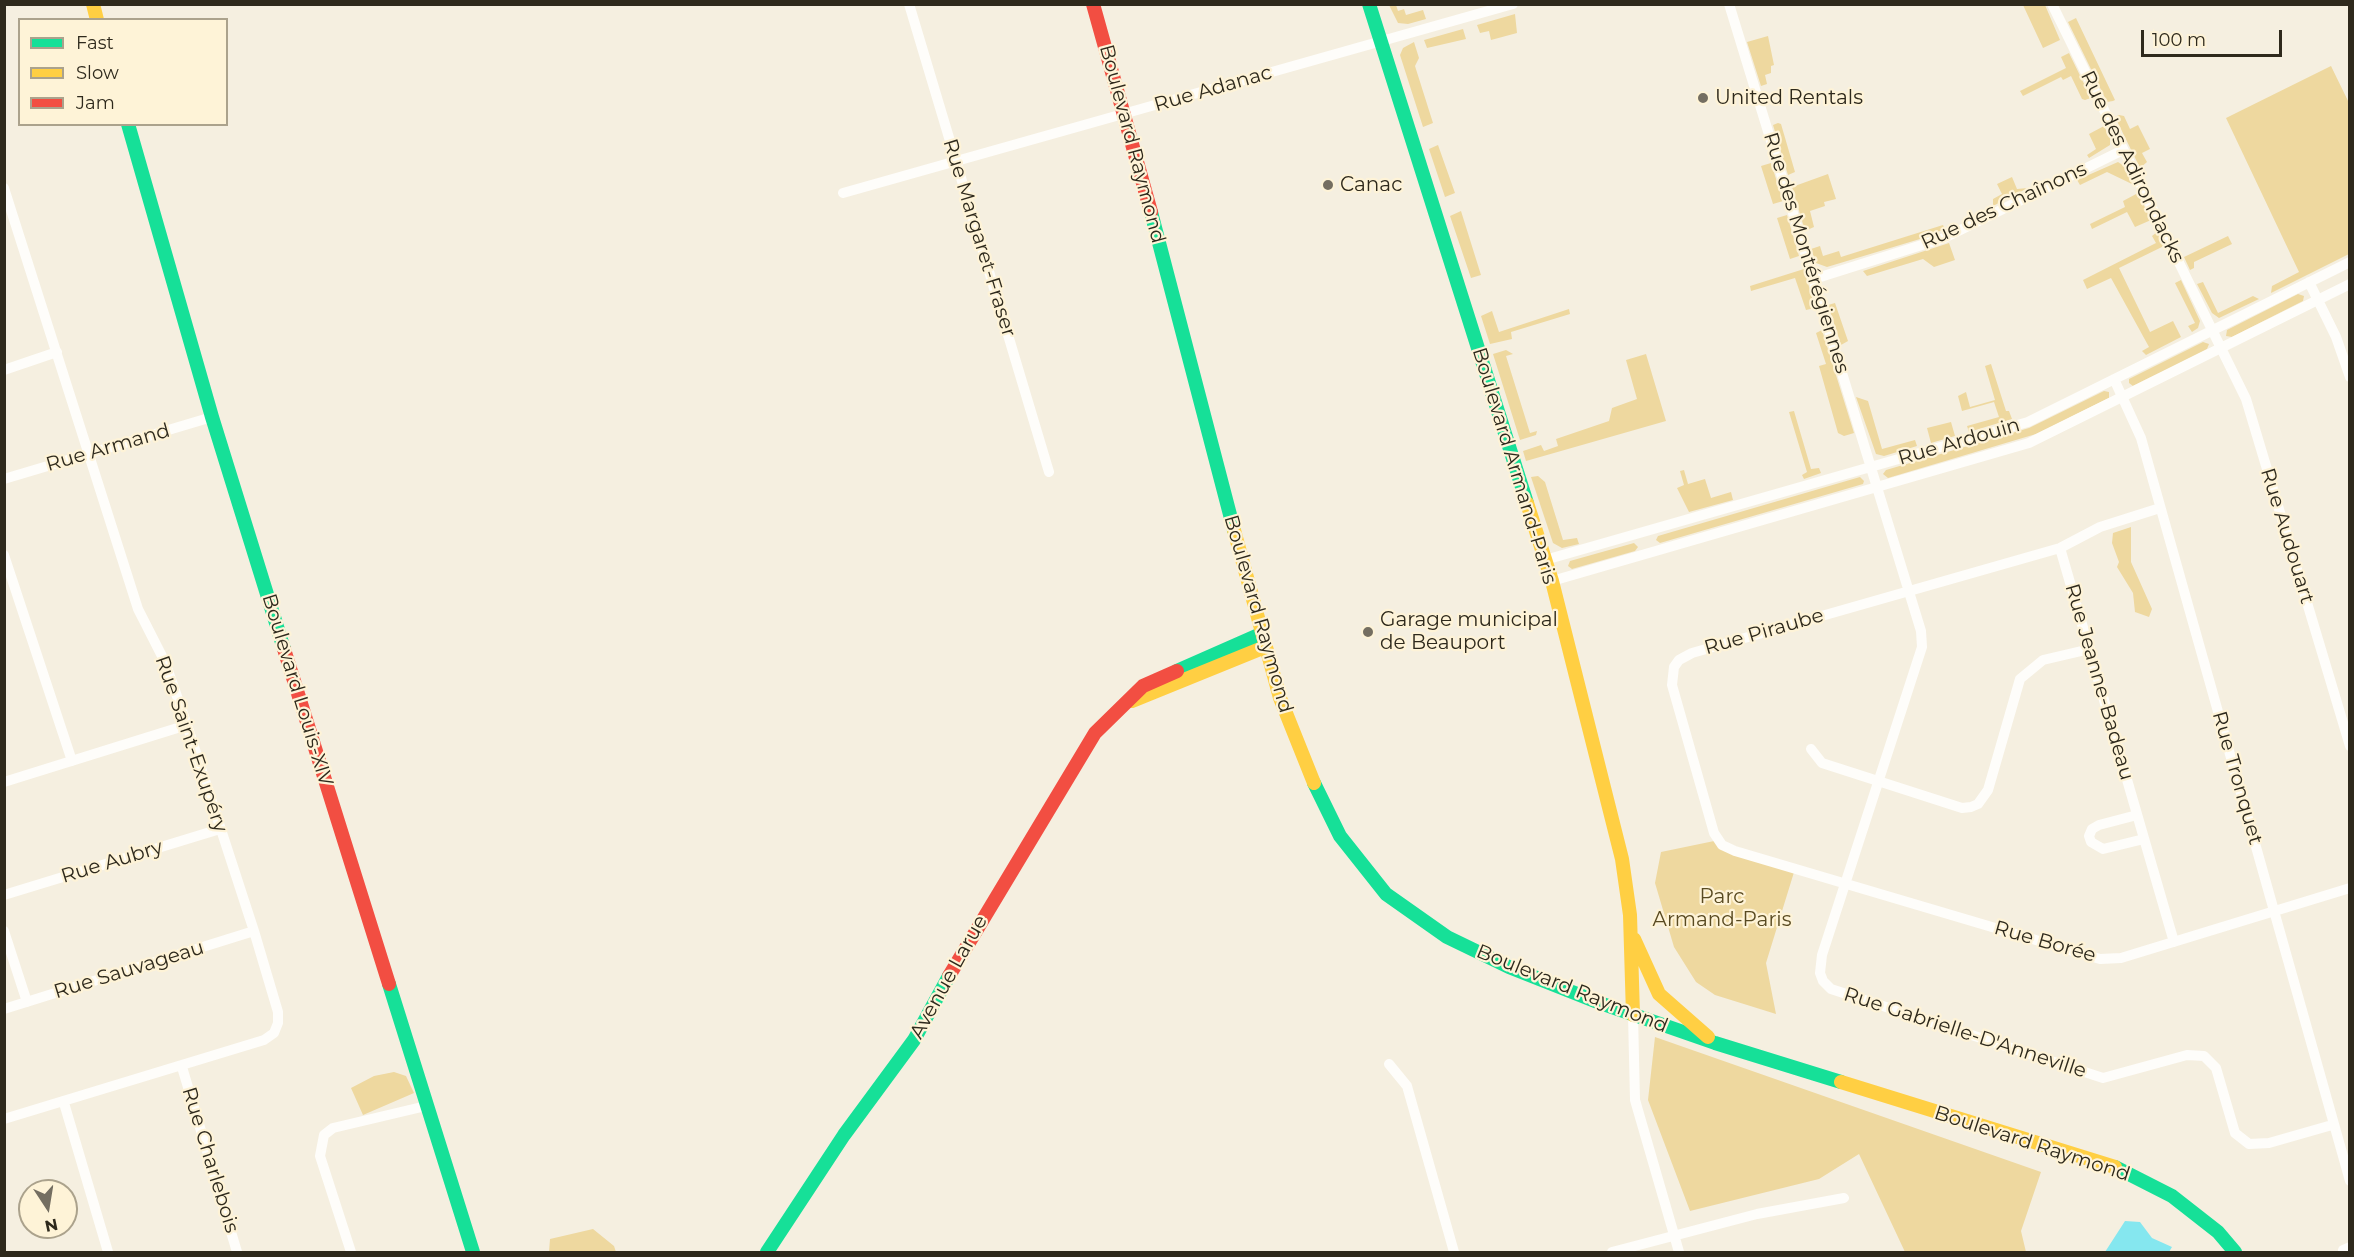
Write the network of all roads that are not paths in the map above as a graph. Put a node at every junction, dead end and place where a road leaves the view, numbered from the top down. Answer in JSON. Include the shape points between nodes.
{"nodes":[{"id":1,"x":909,"y":4,"type":"edge"},
{"id":2,"x":1093,"y":4,"type":"edge"},
{"id":3,"x":1369,"y":4,"type":"edge"},
{"id":4,"x":1513,"y":4,"type":"edge"},
{"id":5,"x":1729,"y":4,"type":"edge"},
{"id":6,"x":2052,"y":4,"type":"edge"},
{"id":7,"x":1381,"y":42,"type":"junction"},
{"id":8,"x":1125,"y":114,"type":"junction"},
{"id":9,"x":129,"y":126,"type":"edge"},
{"id":10,"x":2123,"y":150,"type":"junction"},
{"id":11,"x":956,"y":161,"type":"junction"},
{"id":12,"x":4,"y":188,"type":"edge"},
{"id":13,"x":843,"y":193,"type":"dead end"},
{"id":14,"x":2349,"y":262,"type":"edge"},
{"id":15,"x":1814,"y":279,"type":"junction"},
{"id":16,"x":2308,"y":282,"type":"junction"},
{"id":17,"x":2349,"y":284,"type":"edge"},
{"id":18,"x":2318,"y":300,"type":"junction"},
{"id":19,"x":2213,"y":330,"type":"junction"},
{"id":20,"x":2222,"y":348,"type":"junction"},
{"id":21,"x":57,"y":352,"type":"junction"},
{"id":22,"x":4,"y":370,"type":"edge"},
{"id":23,"x":2349,"y":377,"type":"edge"},
{"id":24,"x":2114,"y":379,"type":"junction"},
{"id":25,"x":2122,"y":397,"type":"junction"},
{"id":26,"x":212,"y":417,"type":"junction"},
{"id":27,"x":89,"y":453,"type":"junction"},
{"id":28,"x":1872,"y":467,"type":"junction"},
{"id":29,"x":1049,"y":472,"type":"dead end"},
{"id":30,"x":4,"y":479,"type":"edge"},
{"id":31,"x":1877,"y":486,"type":"junction"},
{"id":32,"x":2160,"y":508,"type":"junction"},
{"id":33,"x":2060,"y":549,"type":"junction"},
{"id":34,"x":4,"y":555,"type":"edge"},
{"id":35,"x":1545,"y":560,"type":"junction"},
{"id":36,"x":1552,"y":581,"type":"junction"},
{"id":37,"x":1910,"y":591,"type":"junction"},
{"id":38,"x":1263,"y":641,"type":"junction"},
{"id":39,"x":2090,"y":649,"type":"junction"},
{"id":40,"x":187,"y":725,"type":"junction"},
{"id":41,"x":2349,"y":746,"type":"edge"},
{"id":42,"x":1811,"y":749,"type":"dead end"},
{"id":43,"x":72,"y":761,"type":"junction"},
{"id":44,"x":1879,"y":781,"type":"junction"},
{"id":45,"x":4,"y":782,"type":"edge"},
{"id":46,"x":2137,"y":815,"type":"junction"},
{"id":47,"x":220,"y":829,"type":"junction"},
{"id":48,"x":2144,"y":838,"type":"junction"},
{"id":49,"x":1845,"y":884,"type":"junction"},
{"id":50,"x":2349,"y":888,"type":"edge"},
{"id":51,"x":4,"y":895,"type":"edge"},
{"id":52,"x":2274,"y":910,"type":"junction"},
{"id":53,"x":4,"y":930,"type":"edge"},
{"id":54,"x":254,"y":931,"type":"junction"},
{"id":55,"x":1631,"y":931,"type":"junction"},
{"id":56,"x":2174,"y":942,"type":"junction"},
{"id":57,"x":27,"y":1002,"type":"junction"},
{"id":58,"x":4,"y":1009,"type":"edge"},
{"id":59,"x":1633,"y":1015,"type":"junction"},
{"id":60,"x":1715,"y":1043,"type":"junction"},
{"id":61,"x":1389,"y":1064,"type":"dead end"},
{"id":62,"x":182,"y":1067,"type":"junction"},
{"id":63,"x":64,"y":1103,"type":"junction"},
{"id":64,"x":426,"y":1106,"type":"junction"},
{"id":65,"x":4,"y":1119,"type":"edge"},
{"id":66,"x":2332,"y":1125,"type":"junction"},
{"id":67,"x":2349,"y":1181,"type":"edge"},
{"id":68,"x":1844,"y":1198,"type":"dead end"},
{"id":69,"x":1671,"y":1235,"type":"junction"},
{"id":70,"x":108,"y":1252,"type":"edge"},
{"id":71,"x":237,"y":1252,"type":"edge"},
{"id":72,"x":351,"y":1252,"type":"edge"},
{"id":73,"x":473,"y":1252,"type":"edge"},
{"id":74,"x":767,"y":1252,"type":"edge"},
{"id":75,"x":1454,"y":1252,"type":"edge"},
{"id":76,"x":1612,"y":1252,"type":"edge"},
{"id":77,"x":1678,"y":1252,"type":"edge"},
{"id":78,"x":2235,"y":1252,"type":"edge"}],
"edges":[{"from":1,"to":11,"type":"street","name":"Rue Margaret-Fraser"},
{"from":2,"to":8,"type":"street","name":"Boulevard Raymond"},
{"from":3,"to":7,"type":"street","name":"Boulevard Armand-Paris"},
{"from":4,"to":7,"type":"street","name":"Rue Adanac"},
{"from":5,"to":15,"type":"street","name":"Rue des Montérégiennes"},
{"from":6,"to":10,"type":"street","name":"Rue des Adirondacks"},
{"from":7,"to":8,"type":"street","name":"Rue Adanac"},
{"from":7,"to":35,"type":"street","name":"Boulevard Armand-Paris"},
{"from":8,"to":11,"type":"street","name":"Rue Adanac"},
{"from":8,"to":38,"type":"street","name":"Boulevard Raymond"},
{"from":9,"to":26,"type":"street","name":"Boulevard Louis-XIV"},
{"from":10,"to":15,"type":"street","name":"Rue des Chaînons","via":[[1944,238]]},
{"from":10,"to":19,"type":"street","name":"Rue des Adirondacks"},
{"from":11,"to":13,"type":"street","name":"Rue Adanac"},
{"from":11,"to":29,"type":"street","name":"Rue Margaret-Fraser"},
{"from":12,"to":21,"type":"street","name":"Rue Saint-Exupéry"},
{"from":14,"to":16,"type":"street","name":"Rue Ardouin"},
{"from":15,"to":28,"type":"street","name":"Rue des Montérégiennes"},
{"from":16,"to":18,"type":"street"},
{"from":16,"to":19,"type":"street","name":"Rue Ardouin"},
{"from":17,"to":18,"type":"street","name":"Rue Ardouin"},
{"from":18,"to":20,"type":"street","name":"Rue Ardouin"},
{"from":18,"to":23,"type":"street"},
{"from":19,"to":20,"type":"street","name":"Rue Audouart"},
{"from":19,"to":24,"type":"street","name":"Rue Ardouin"},
{"from":20,"to":25,"type":"street","name":"Rue Ardouin"},
{"from":20,"to":41,"type":"street","name":"Rue Audouart","via":[[2246,399]]},
{"from":21,"to":22,"type":"street"},
{"from":21,"to":27,"type":"street","name":"Rue Saint-Exupéry"},
{"from":24,"to":25,"type":"street","name":"Rue Tronquet"},
{"from":24,"to":28,"type":"street","name":"Rue Ardouin","via":[[2028,422]]},
{"from":25,"to":31,"type":"street","name":"Rue Ardouin","via":[[2029,443]]},
{"from":25,"to":32,"type":"street","name":"Rue Tronquet","via":[[2140,438]]},
{"from":26,"to":27,"type":"street","name":"Rue Armand"},
{"from":26,"to":64,"type":"street","name":"Boulevard Louis-XIV"},
{"from":27,"to":30,"type":"street","name":"Rue Armand"},
{"from":27,"to":40,"type":"street","name":"Rue Saint-Exupéry","via":[[138,609],[165,662]]},
{"from":28,"to":31,"type":"street","name":"Rue Gabrielle-D'Anneville"},
{"from":28,"to":35,"type":"street","name":"Rue Ardouin"},
{"from":31,"to":36,"type":"street","name":"Rue Ardouin"},
{"from":31,"to":37,"type":"street","name":"Rue Gabrielle-D'Anneville"},
{"from":32,"to":33,"type":"street","name":"Rue Piraube","via":[[2100,527]]},
{"from":32,"to":52,"type":"street","name":"Rue Tronquet"},
{"from":33,"to":37,"type":"street","name":"Rue Piraube"},
{"from":33,"to":39,"type":"street","name":"Rue Jeanne-Badeau"},
{"from":34,"to":43,"type":"street"},
{"from":35,"to":36,"type":"street","name":"Boulevard Armand-Paris"},
{"from":36,"to":55,"type":"street","name":"Boulevard Armand-Paris","via":[[1616,832]]},
{"from":37,"to":44,"type":"street","name":"Rue Gabrielle-D'Anneville","via":[[1922,647]]},
{"from":37,"to":49,"type":"street","name":"Rue Piraube","via":[[1692,652],[1674,667],[1672,685],[1705,808],[1722,845]]},
{"from":38,"to":59,"type":"street","name":"Boulevard Raymond","via":[[1307,770],[1340,836],[1386,894],[1447,937],[1548,984]]},
{"from":38,"to":74,"type":"street","name":"Avenue Larue","via":[[1143,686],[1095,733],[970,937],[914,1040],[844,1135]]},
{"from":39,"to":44,"type":"street","via":[[2043,660],[2020,679],[1988,790],[1978,804],[1962,808]]},
{"from":39,"to":46,"type":"street","name":"Rue Jeanne-Badeau"},
{"from":40,"to":43,"type":"street"},
{"from":40,"to":47,"type":"street","name":"Rue Saint-Exupéry"},
{"from":42,"to":44,"type":"street","via":[[1822,763]]},
{"from":43,"to":45,"type":"street"},
{"from":44,"to":49,"type":"street","name":"Rue Gabrielle-D'Anneville"},
{"from":46,"to":48,"type":"street","name":"Rue Jeanne-Badeau"},
{"from":46,"to":48,"type":"street","via":[[2099,825],[2089,836],[2091,842],[2103,849]]},
{"from":47,"to":51,"type":"street","name":"Rue Aubry"},
{"from":47,"to":54,"type":"street","name":"Rue Saint-Exupéry"},
{"from":48,"to":56,"type":"street","name":"Rue Jeanne-Badeau"},
{"from":49,"to":56,"type":"street","name":"Rue Borée","via":[[2100,959],[2121,958]]},
{"from":49,"to":66,"type":"street","name":"Rue Gabrielle-D'Anneville","via":[[1820,965],[1823,981],[1831,989],[2103,1078],[2187,1055],[2204,1056],[2216,1068],[2235,1133],[2249,1144],[2269,1143]]},
{"from":50,"to":52,"type":"street","name":"Rue Borée"},
{"from":52,"to":56,"type":"street","name":"Rue Borée"},
{"from":52,"to":66,"type":"street","name":"Rue Tronquet"},
{"from":53,"to":57,"type":"street"},
{"from":54,"to":57,"type":"street","name":"Rue Sauvageau"},
{"from":54,"to":62,"type":"street","name":"Rue Saint-Exupéry","via":[[278,1012],[274,1033],[264,1040]]},
{"from":55,"to":59,"type":"street","name":"Boulevard Armand-Paris"},
{"from":55,"to":60,"type":"street","via":[[1659,994]]},
{"from":57,"to":58,"type":"street","name":"Rue Sauvageau"},
{"from":59,"to":60,"type":"street","name":"Boulevard Raymond"},
{"from":59,"to":69,"type":"street","name":"Boulevard Armand-Paris","via":[[1635,1100]]},
{"from":60,"to":78,"type":"street","name":"Boulevard Raymond","via":[[2113,1166],[2172,1196],[2218,1232]]},
{"from":61,"to":75,"type":"street","via":[[1407,1086]]},
{"from":62,"to":63,"type":"street","name":"Rue Saint-Exupéry"},
{"from":62,"to":71,"type":"street","name":"Rue Charlebois"},
{"from":63,"to":65,"type":"street","name":"Rue Saint-Exupéry"},
{"from":63,"to":70,"type":"street"},
{"from":64,"to":72,"type":"street","via":[[333,1128],[324,1135],[320,1156]]},
{"from":64,"to":73,"type":"street","name":"Boulevard Louis-XIV"},
{"from":66,"to":67,"type":"street","name":"Rue Tronquet"},
{"from":68,"to":69,"type":"street"},
{"from":69,"to":76,"type":"street"},
{"from":69,"to":77,"type":"street","name":"Boulevard Armand-Paris"}]}
